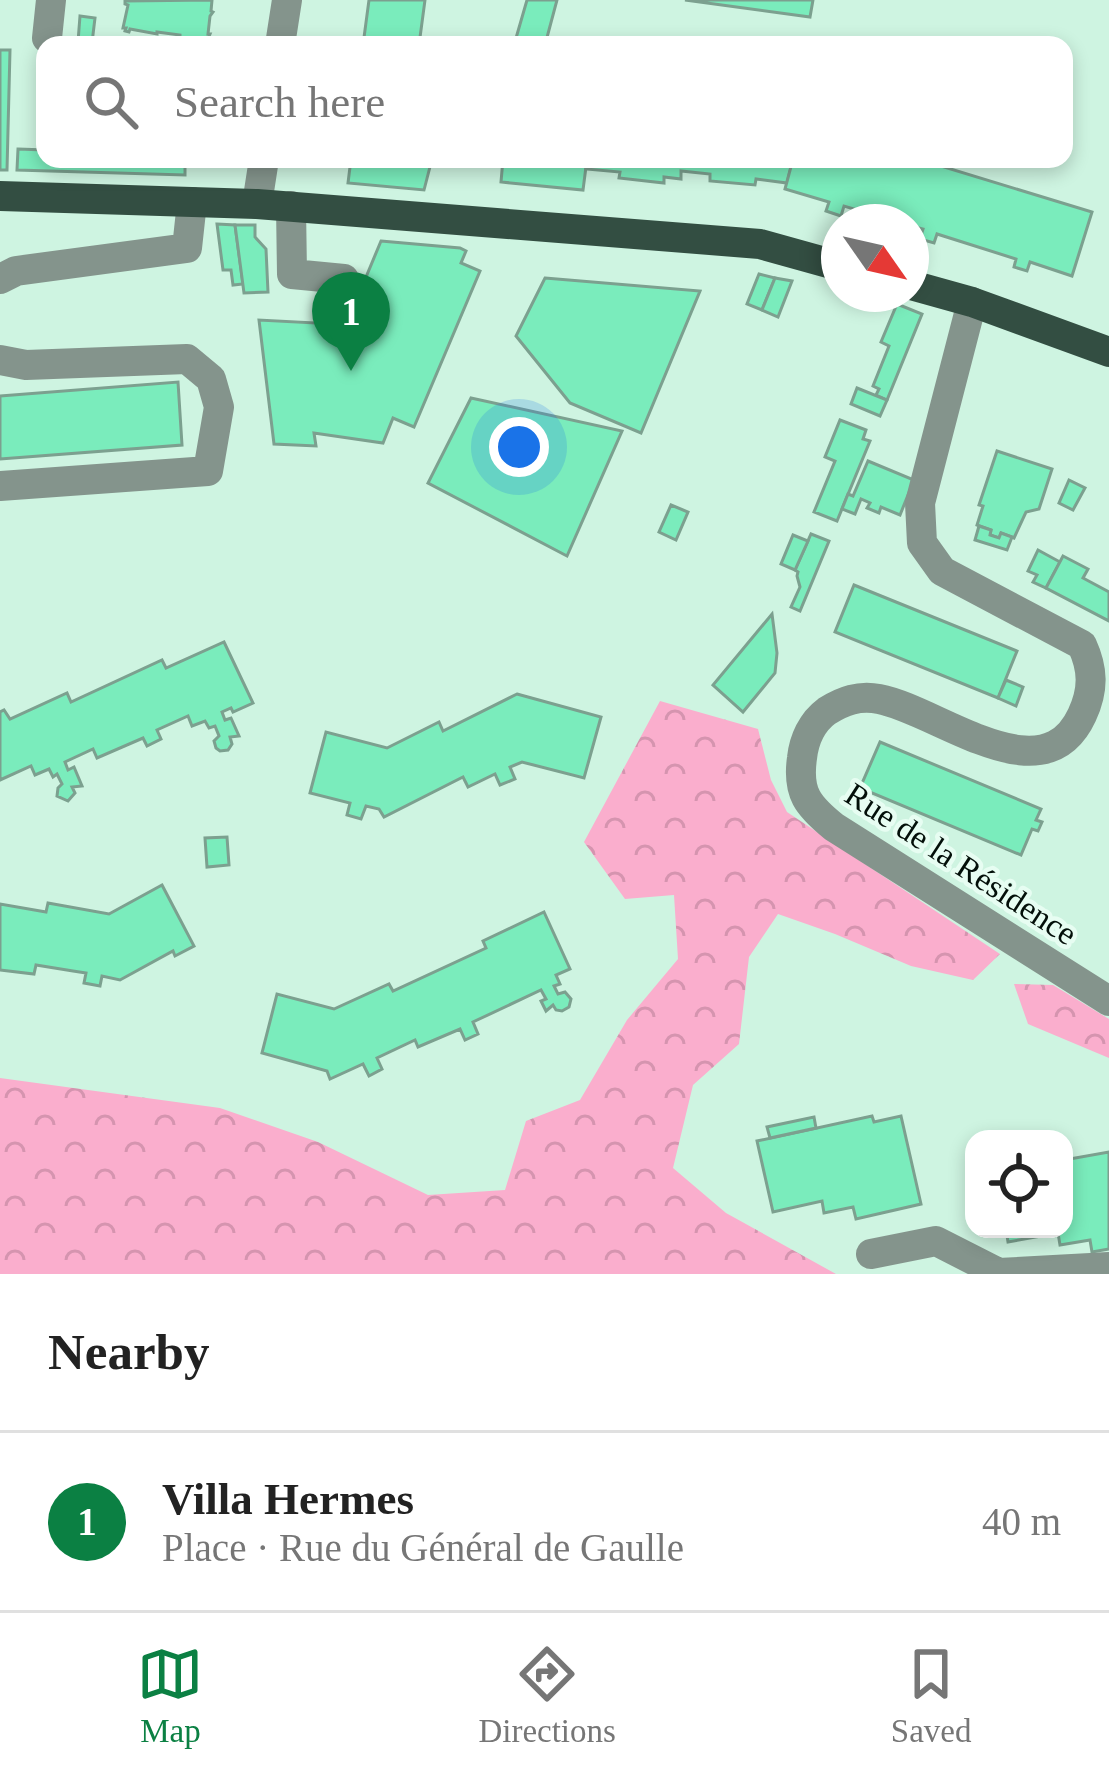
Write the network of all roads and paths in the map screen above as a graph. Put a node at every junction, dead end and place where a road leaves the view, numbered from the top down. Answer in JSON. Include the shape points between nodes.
{"nodes":[{"id":1,"x":51,"y":0,"type":"edge"},
{"id":2,"x":287,"y":0,"type":"edge"},
{"id":3,"x":47,"y":36,"type":"edge"},
{"id":4,"x":281,"y":36,"type":"edge"},
{"id":5,"x":263,"y":168,"type":"edge"},
{"id":6,"x":0,"y":196,"type":"edge"},
{"id":7,"x":192,"y":202,"type":"junction"},
{"id":8,"x":257,"y":203,"type":"junction"},
{"id":9,"x":291,"y":206,"type":"junction"},
{"id":10,"x":821,"y":261,"type":"edge"},
{"id":11,"x":0,"y":279,"type":"edge"},
{"id":12,"x":344,"y":279,"type":"dead end"},
{"id":13,"x":929,"y":290,"type":"edge"},
{"id":14,"x":972,"y":302,"type":"junction"},
{"id":15,"x":1109,"y":352,"type":"edge"},
{"id":16,"x":0,"y":360,"type":"edge"},
{"id":17,"x":0,"y":487,"type":"edge"},
{"id":18,"x":1109,"y":1001,"type":"edge"},
{"id":19,"x":871,"y":1254,"type":"dead end"},
{"id":20,"x":1109,"y":1267,"type":"edge"}],
"edges":[{"from":1,"to":3,"type":"street"},
{"from":2,"to":4,"type":"street"},
{"from":5,"to":8,"type":"street"},
{"from":6,"to":7,"type":"main road"},
{"from":7,"to":8,"type":"main road"},
{"from":7,"to":11,"type":"street","via":[[187,248]]},
{"from":8,"to":9,"type":"main road"},
{"from":9,"to":10,"type":"main road","via":[[760,244]]},
{"from":9,"to":12,"type":"street","via":[[292,274]]},
{"from":13,"to":14,"type":"main road"},
{"from":14,"to":15,"type":"main road"},
{"from":14,"to":18,"type":"street","name":"Rue de la Résidence","via":[[920,503],[922,543],[942,571],[1082,645],[1092,667],[1082,718],[1062,742],[1014,751],[878,699],[846,700],[820,716],[804,742],[800,774],[808,806],[834,827]]},
{"from":16,"to":17,"type":"street","via":[[187,359],[211,379],[219,407],[208,471]]},
{"from":19,"to":20,"type":"street","via":[[936,1241],[999,1273]]}]}
